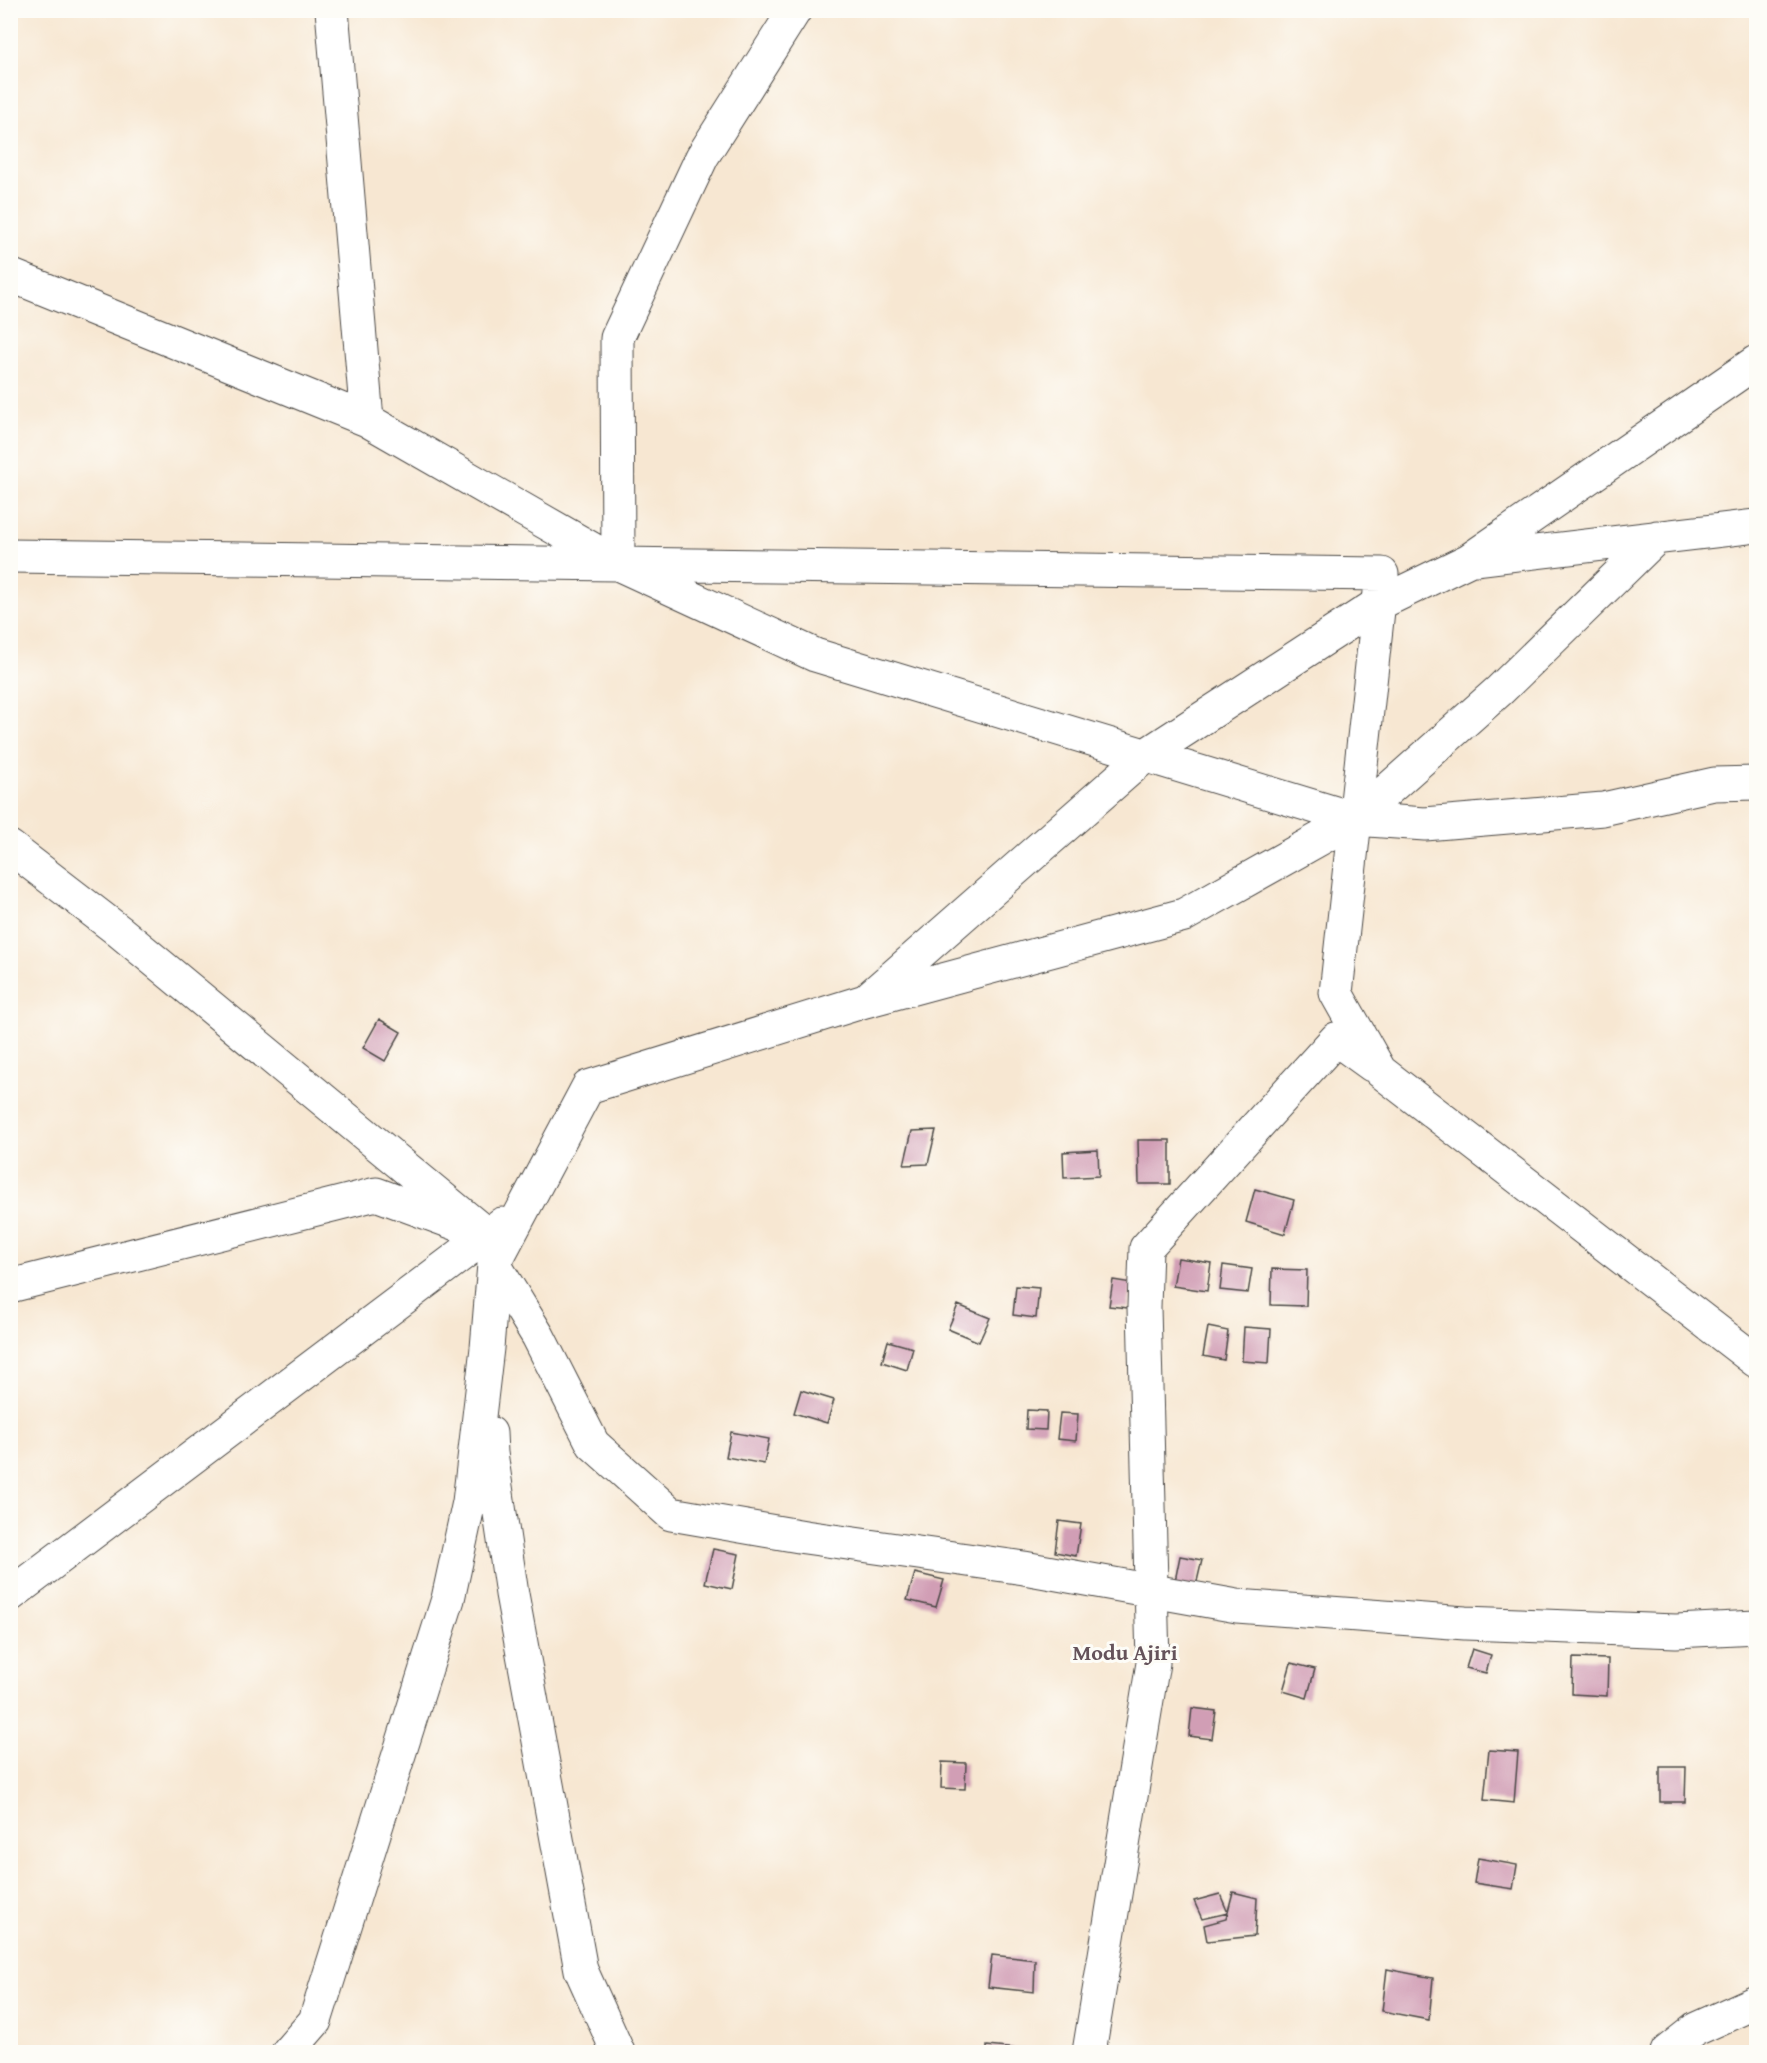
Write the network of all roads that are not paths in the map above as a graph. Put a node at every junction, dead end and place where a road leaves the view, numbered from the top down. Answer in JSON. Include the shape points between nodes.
{"nodes":[{"id":1,"x":332,"y":10,"type":"edge"},
{"id":2,"x":795,"y":10,"type":"edge"},
{"id":3,"x":10,"y":275,"type":"edge"},
{"id":4,"x":1756,"y":362,"type":"edge"},
{"id":5,"x":367,"y":420,"type":"junction"},
{"id":6,"x":1756,"y":526,"type":"edge"},
{"id":7,"x":1657,"y":537,"type":"junction"},
{"id":8,"x":10,"y":556,"type":"edge"},
{"id":9,"x":1469,"y":560,"type":"junction"},
{"id":10,"x":618,"y":564,"type":"junction"},
{"id":11,"x":1380,"y":589,"type":"junction"},
{"id":12,"x":1146,"y":755,"type":"junction"},
{"id":13,"x":1756,"y":783,"type":"edge"},
{"id":14,"x":1355,"y":819,"type":"junction"},
{"id":15,"x":10,"y":848,"type":"edge"},
{"id":16,"x":865,"y":1001,"type":"junction"},
{"id":17,"x":1380,"y":1071,"type":"junction"},
{"id":18,"x":491,"y":1249,"type":"junction"},
{"id":19,"x":10,"y":1286,"type":"edge"},
{"id":20,"x":487,"y":1348,"type":"junction"},
{"id":21,"x":1756,"y":1361,"type":"edge"},
{"id":22,"x":1151,"y":1591,"type":"junction"},
{"id":23,"x":10,"y":1595,"type":"edge"},
{"id":24,"x":1756,"y":1627,"type":"edge"},
{"id":25,"x":1756,"y":2002,"type":"edge"},
{"id":26,"x":313,"y":2037,"type":"edge"},
{"id":27,"x":288,"y":2052,"type":"edge"},
{"id":28,"x":618,"y":2052,"type":"edge"},
{"id":29,"x":1089,"y":2052,"type":"edge"},
{"id":30,"x":1666,"y":2052,"type":"edge"}],
"edges":[{"from":1,"to":5,"type":"street"},
{"from":2,"to":10,"type":"street","via":[[702,157],[617,338]]},
{"from":3,"to":5,"type":"street"},
{"from":4,"to":9,"type":"street"},
{"from":5,"to":10,"type":"street"},
{"from":6,"to":7,"type":"street"},
{"from":7,"to":9,"type":"street"},
{"from":7,"to":14,"type":"street","via":[[1500,690]]},
{"from":8,"to":10,"type":"street"},
{"from":9,"to":11,"type":"street"},
{"from":10,"to":11,"type":"street"},
{"from":10,"to":12,"type":"street","via":[[815,655]]},
{"from":11,"to":12,"type":"street"},
{"from":11,"to":14,"type":"street"},
{"from":12,"to":14,"type":"street"},
{"from":12,"to":16,"type":"street"},
{"from":13,"to":14,"type":"street","via":[[1714,784],[1603,809],[1425,824]]},
{"from":14,"to":16,"type":"street","via":[[1184,915]]},
{"from":14,"to":17,"type":"street","via":[[1336,993]]},
{"from":15,"to":18,"type":"street","via":[[128,938]]},
{"from":16,"to":18,"type":"street","via":[[588,1088],[524,1207]]},
{"from":17,"to":21,"type":"street"},
{"from":17,"to":22,"type":"street","via":[[1336,1039],[1146,1248]]},
{"from":18,"to":19,"type":"street","via":[[376,1194]]},
{"from":18,"to":20,"type":"street"},
{"from":18,"to":22,"type":"street","via":[[593,1444],[671,1514]]},
{"from":18,"to":23,"type":"street"},
{"from":20,"to":26,"type":"street","via":[[469,1502],[448,1599]]},
{"from":20,"to":28,"type":"street","via":[[491,1453],[510,1582],[581,1970]]},
{"from":22,"to":24,"type":"street","via":[[1237,1606],[1465,1623],[1676,1631]]},
{"from":22,"to":29,"type":"street","via":[[1153,1664]]},
{"from":25,"to":30,"type":"street","via":[[1696,2029]]},
{"from":26,"to":27,"type":"street"}]}
